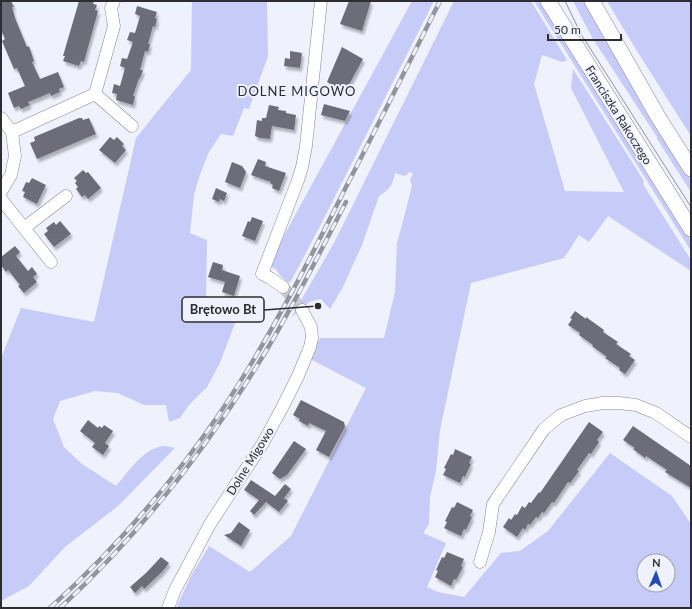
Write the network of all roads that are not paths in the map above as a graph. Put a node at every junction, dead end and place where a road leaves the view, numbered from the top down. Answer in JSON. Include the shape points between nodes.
{"nodes":[{"id":1,"x":114,"y":1,"type":"edge"},
{"id":2,"x":321,"y":1,"type":"edge"},
{"id":3,"x":548,"y":1,"type":"edge"},
{"id":4,"x":592,"y":1,"type":"edge"},
{"id":5,"x":95,"y":94,"type":"junction"},
{"id":6,"x":1,"y":118,"type":"edge"},
{"id":7,"x":132,"y":126,"type":"dead end"},
{"id":8,"x":12,"y":132,"type":"junction"},
{"id":9,"x":691,"y":168,"type":"edge"},
{"id":10,"x":1,"y":192,"type":"edge"},
{"id":11,"x":66,"y":196,"type":"dead end"},
{"id":12,"x":1,"y":199,"type":"edge"},
{"id":13,"x":24,"y":228,"type":"junction"},
{"id":14,"x":691,"y":229,"type":"edge"},
{"id":15,"x":51,"y":262,"type":"dead end"},
{"id":16,"x":283,"y":287,"type":"tunnel mouth"},
{"id":17,"x":302,"y":310,"type":"tunnel mouth"},
{"id":18,"x":691,"y":437,"type":"edge"},
{"id":19,"x":480,"y":562,"type":"dead end"},
{"id":20,"x":168,"y":608,"type":"edge"}],
"edges":[{"from":1,"to":5,"type":"street","via":[[114,26]]},
{"from":2,"to":16,"type":"street","via":[[302,167],[262,274]]},
{"from":3,"to":14,"type":"main road","name":"Franciszka Rakoczego"},
{"from":4,"to":9,"type":"main road","via":[[657,115]]},
{"from":5,"to":7,"type":"street"},
{"from":5,"to":8,"type":"street"},
{"from":6,"to":8,"type":"street"},
{"from":8,"to":10,"type":"street","via":[[14,166]]},
{"from":11,"to":13,"type":"street"},
{"from":12,"to":13,"type":"street"},
{"from":13,"to":15,"type":"street"},
{"from":17,"to":20,"type":"street","name":"Dolne Migowo","via":[[312,327],[312,338],[298,376],[262,443],[210,524]]},
{"from":18,"to":19,"type":"street","via":[[656,413],[636,405],[603,403],[585,406],[561,415],[544,429],[494,504],[490,532]]}]}
